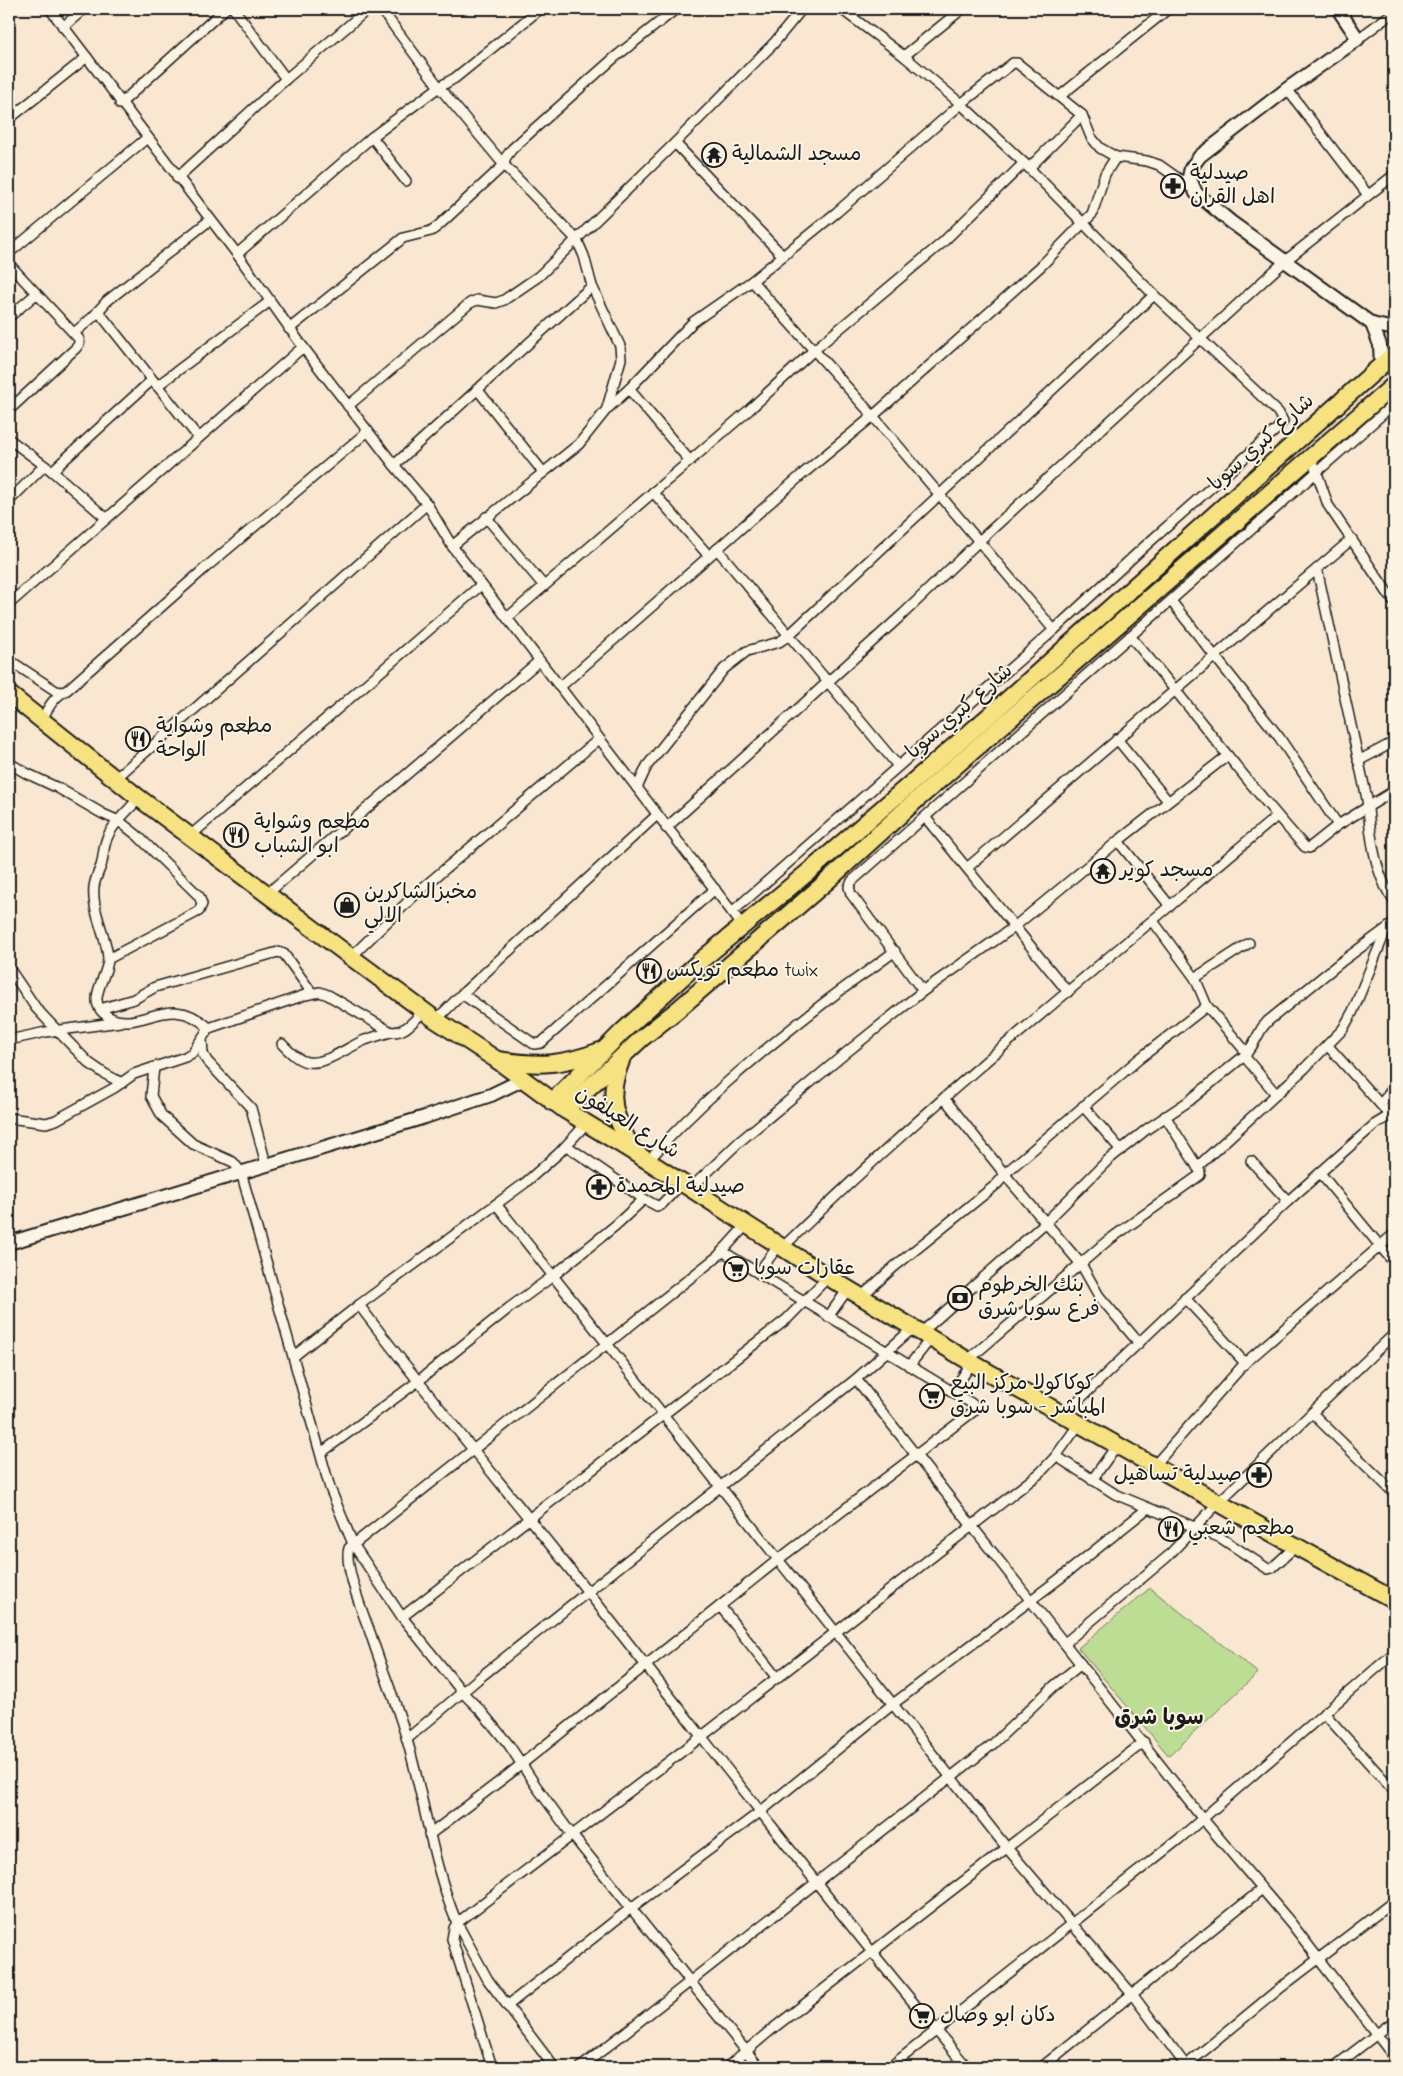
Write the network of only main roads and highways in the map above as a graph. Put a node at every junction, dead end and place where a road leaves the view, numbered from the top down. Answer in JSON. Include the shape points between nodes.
{"nodes":[{"id":1,"x":1394,"y":354,"type":"edge"},
{"id":2,"x":1394,"y":386,"type":"edge"},
{"id":3,"x":9,"y":694,"type":"edge"},
{"id":4,"x":812,"y":869,"type":"junction"},
{"id":5,"x":825,"y":883,"type":"junction"},
{"id":6,"x":604,"y":1050,"type":"junction"},
{"id":7,"x":623,"y":1056,"type":"junction"},
{"id":8,"x":497,"y":1060,"type":"junction"},
{"id":9,"x":559,"y":1106,"type":"junction"},
{"id":10,"x":634,"y":1152,"type":"junction"},
{"id":11,"x":1392,"y":1594,"type":"edge"}],
"edges":[{"from":1,"to":4,"type":"highway","name":"شارع كبري سوبا","via":[[997,709]]},
{"from":2,"to":5,"type":"highway","name":"شارع كبري سوبا","via":[[1314,464],[913,804]]},
{"from":3,"to":8,"type":"highway","name":"شارع العيلفون","via":[[140,798],[351,957]]},
{"from":4,"to":5,"type":"highway"},
{"from":4,"to":6,"type":"highway","name":"شارع كبري سوبا","via":[[742,925]]},
{"from":5,"to":7,"type":"highway","name":"شارع كبري سوبا"},
{"from":6,"to":8,"type":"highway","via":[[552,1065]]},
{"from":6,"to":9,"type":"highway","name":"شارع كبري سوبا"},
{"from":7,"to":9,"type":"highway","name":"شارع كبري سوبا"},
{"from":7,"to":10,"type":"highway","via":[[612,1095],[618,1121]]},
{"from":8,"to":9,"type":"highway","name":"شارع العيلفون"},
{"from":9,"to":10,"type":"highway","name":"شارع العيلفون"},
{"from":10,"to":11,"type":"highway","name":"شارع العيلفون","via":[[828,1277],[970,1361],[1296,1546]]}]}
